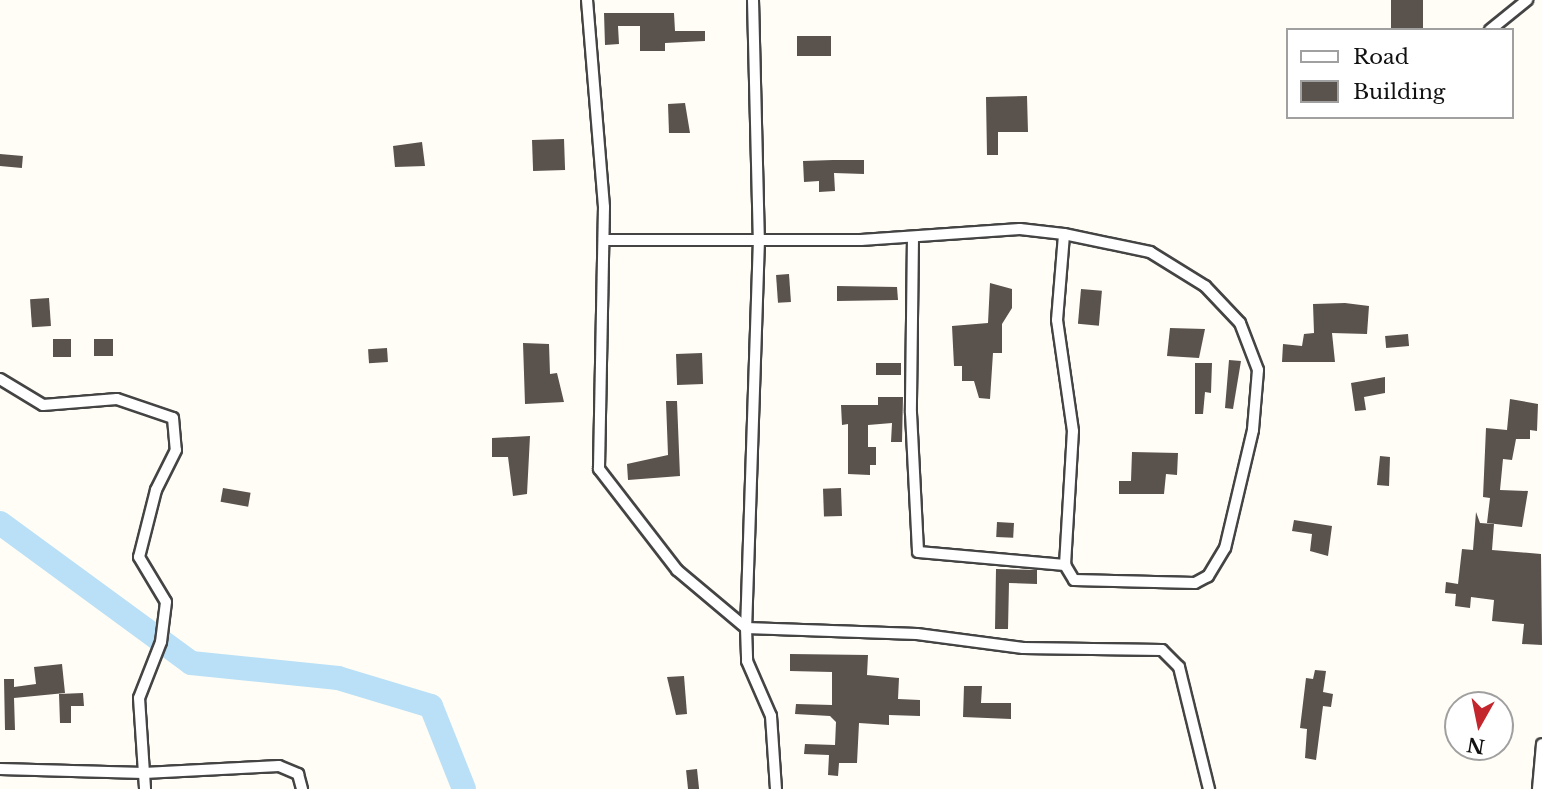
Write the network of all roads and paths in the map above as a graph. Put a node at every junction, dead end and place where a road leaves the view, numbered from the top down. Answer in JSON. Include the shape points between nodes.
{"nodes":[{"id":1,"x":587,"y":0,"type":"edge"},
{"id":2,"x":753,"y":0,"type":"edge"},
{"id":3,"x":1527,"y":0,"type":"edge"},
{"id":4,"x":1492,"y":28,"type":"edge"},
{"id":5,"x":1064,"y":234,"type":"junction"},
{"id":6,"x":913,"y":237,"type":"junction"},
{"id":7,"x":759,"y":239,"type":"junction"},
{"id":8,"x":604,"y":240,"type":"junction"},
{"id":9,"x":0,"y":379,"type":"edge"},
{"id":10,"x":1065,"y":565,"type":"junction"},
{"id":11,"x":746,"y":628,"type":"junction"},
{"id":12,"x":1542,"y":744,"type":"edge"},
{"id":13,"x":0,"y":769,"type":"edge"},
{"id":14,"x":144,"y":773,"type":"junction"},
{"id":15,"x":145,"y":789,"type":"edge"},
{"id":16,"x":302,"y":789,"type":"edge"},
{"id":17,"x":776,"y":789,"type":"edge"},
{"id":18,"x":1209,"y":789,"type":"edge"},
{"id":19,"x":1538,"y":789,"type":"edge"}],
"edges":[{"from":1,"to":8,"type":"street"},
{"from":2,"to":7,"type":"street"},
{"from":3,"to":4,"type":"street"},
{"from":5,"to":6,"type":"street","via":[[1020,229]]},
{"from":5,"to":10,"type":"street","via":[[1057,320],[1073,431]]},
{"from":5,"to":10,"type":"street","via":[[1150,252],[1205,286],[1240,323],[1258,370],[1241,483],[1225,548],[1208,576],[1183,587],[1074,580]]},
{"from":6,"to":7,"type":"street"},
{"from":6,"to":10,"type":"street","via":[[911,413],[918,552]]},
{"from":7,"to":8,"type":"street"},
{"from":7,"to":11,"type":"street"},
{"from":8,"to":11,"type":"street","via":[[599,469],[677,570]]},
{"from":9,"to":14,"type":"street","via":[[43,405],[117,399],[173,418],[176,450],[156,490],[139,557],[166,602],[161,642],[139,698]]},
{"from":11,"to":17,"type":"street","via":[[747,661],[771,716]]},
{"from":11,"to":18,"type":"street","via":[[916,634],[1023,648],[1162,650],[1179,667]]},
{"from":12,"to":19,"type":"street"},
{"from":13,"to":14,"type":"street"},
{"from":14,"to":15,"type":"street"},
{"from":14,"to":16,"type":"street","via":[[279,766],[298,774]]}]}
